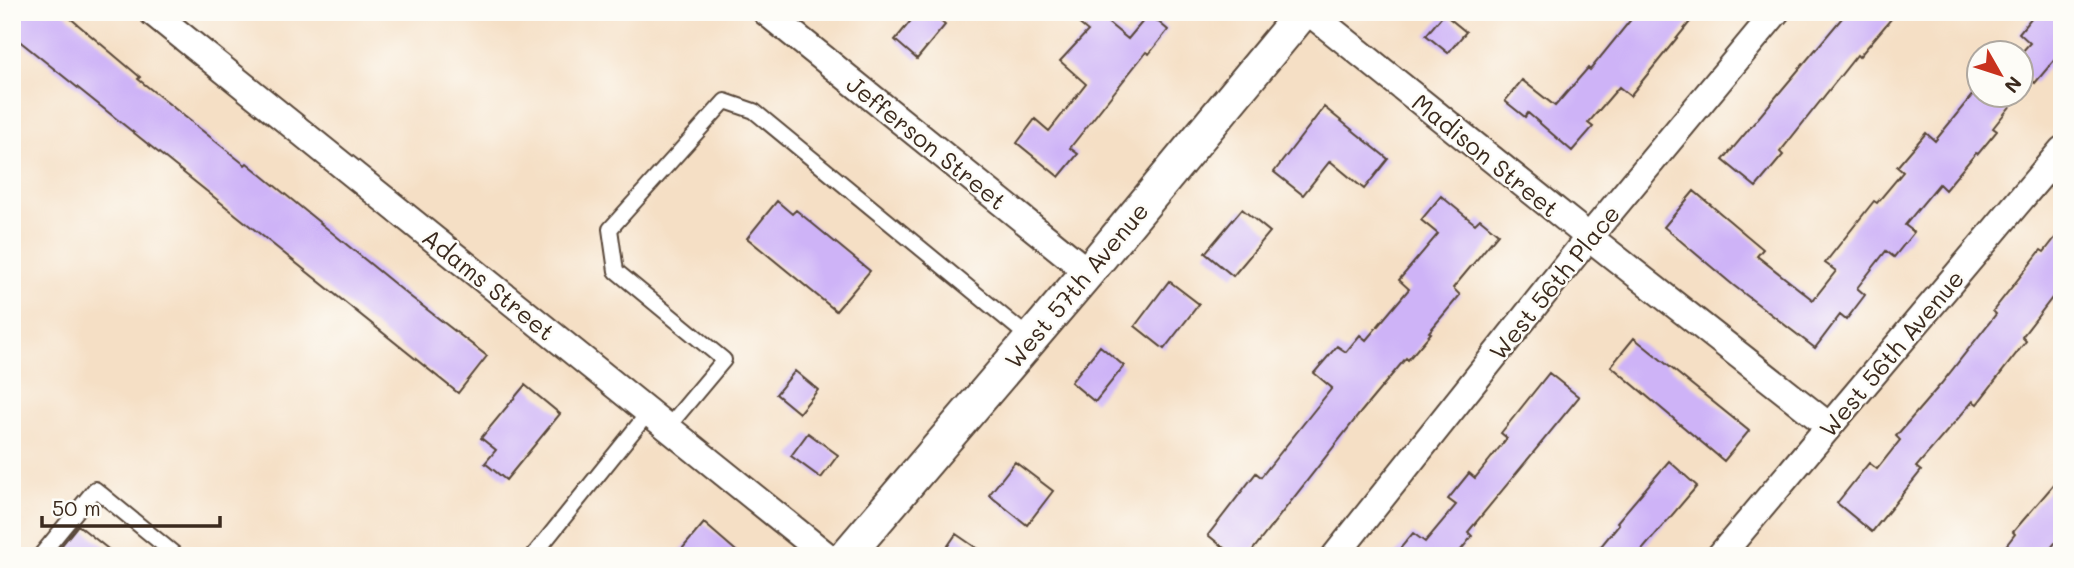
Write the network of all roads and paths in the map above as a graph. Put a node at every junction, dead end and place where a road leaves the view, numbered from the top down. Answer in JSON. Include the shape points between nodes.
{"nodes":[{"id":1,"x":152,"y":12,"type":"edge"},
{"id":2,"x":765,"y":12,"type":"edge"},
{"id":3,"x":1303,"y":12,"type":"edge"},
{"id":4,"x":1309,"y":12,"type":"edge"},
{"id":5,"x":1776,"y":12,"type":"edge"},
{"id":6,"x":2062,"y":150,"type":"edge"},
{"id":7,"x":1589,"y":237,"type":"junction"},
{"id":8,"x":1088,"y":272,"type":"junction"},
{"id":9,"x":1031,"y":339,"type":"junction"},
{"id":10,"x":657,"y":420,"type":"junction"},
{"id":11,"x":1829,"y":426,"type":"junction"},
{"id":12,"x":40,"y":556,"type":"edge"},
{"id":13,"x":177,"y":556,"type":"edge"},
{"id":14,"x":533,"y":556,"type":"edge"},
{"id":15,"x":827,"y":556,"type":"edge"},
{"id":16,"x":846,"y":556,"type":"edge"},
{"id":17,"x":1335,"y":556,"type":"edge"},
{"id":18,"x":1720,"y":556,"type":"edge"}],
"edges":[{"from":1,"to":10,"type":"street","name":"Adams Street"},
{"from":2,"to":8,"type":"street","name":"Jefferson Street"},
{"from":3,"to":8,"type":"street","name":"West 57th Avenue"},
{"from":4,"to":7,"type":"street","name":"Madison Street"},
{"from":5,"to":7,"type":"street","name":"West 56th Place"},
{"from":6,"to":11,"type":"street","name":"West 56th Avenue"},
{"from":7,"to":11,"type":"street","name":"Madison Street"},
{"from":7,"to":17,"type":"street","name":"West 56th Place"},
{"from":8,"to":9,"type":"street","name":"West 57th Avenue"},
{"from":9,"to":10,"type":"lane","via":[[754,111],[725,101],[610,229],[616,271],[724,360]]},
{"from":9,"to":16,"type":"street","name":"West 57th Avenue"},
{"from":10,"to":14,"type":"lane"},
{"from":10,"to":15,"type":"street","name":"Adams Street"},
{"from":11,"to":18,"type":"street","name":"West 56th Avenue"},
{"from":12,"to":13,"type":"lane","via":[[95,489]]}]}
